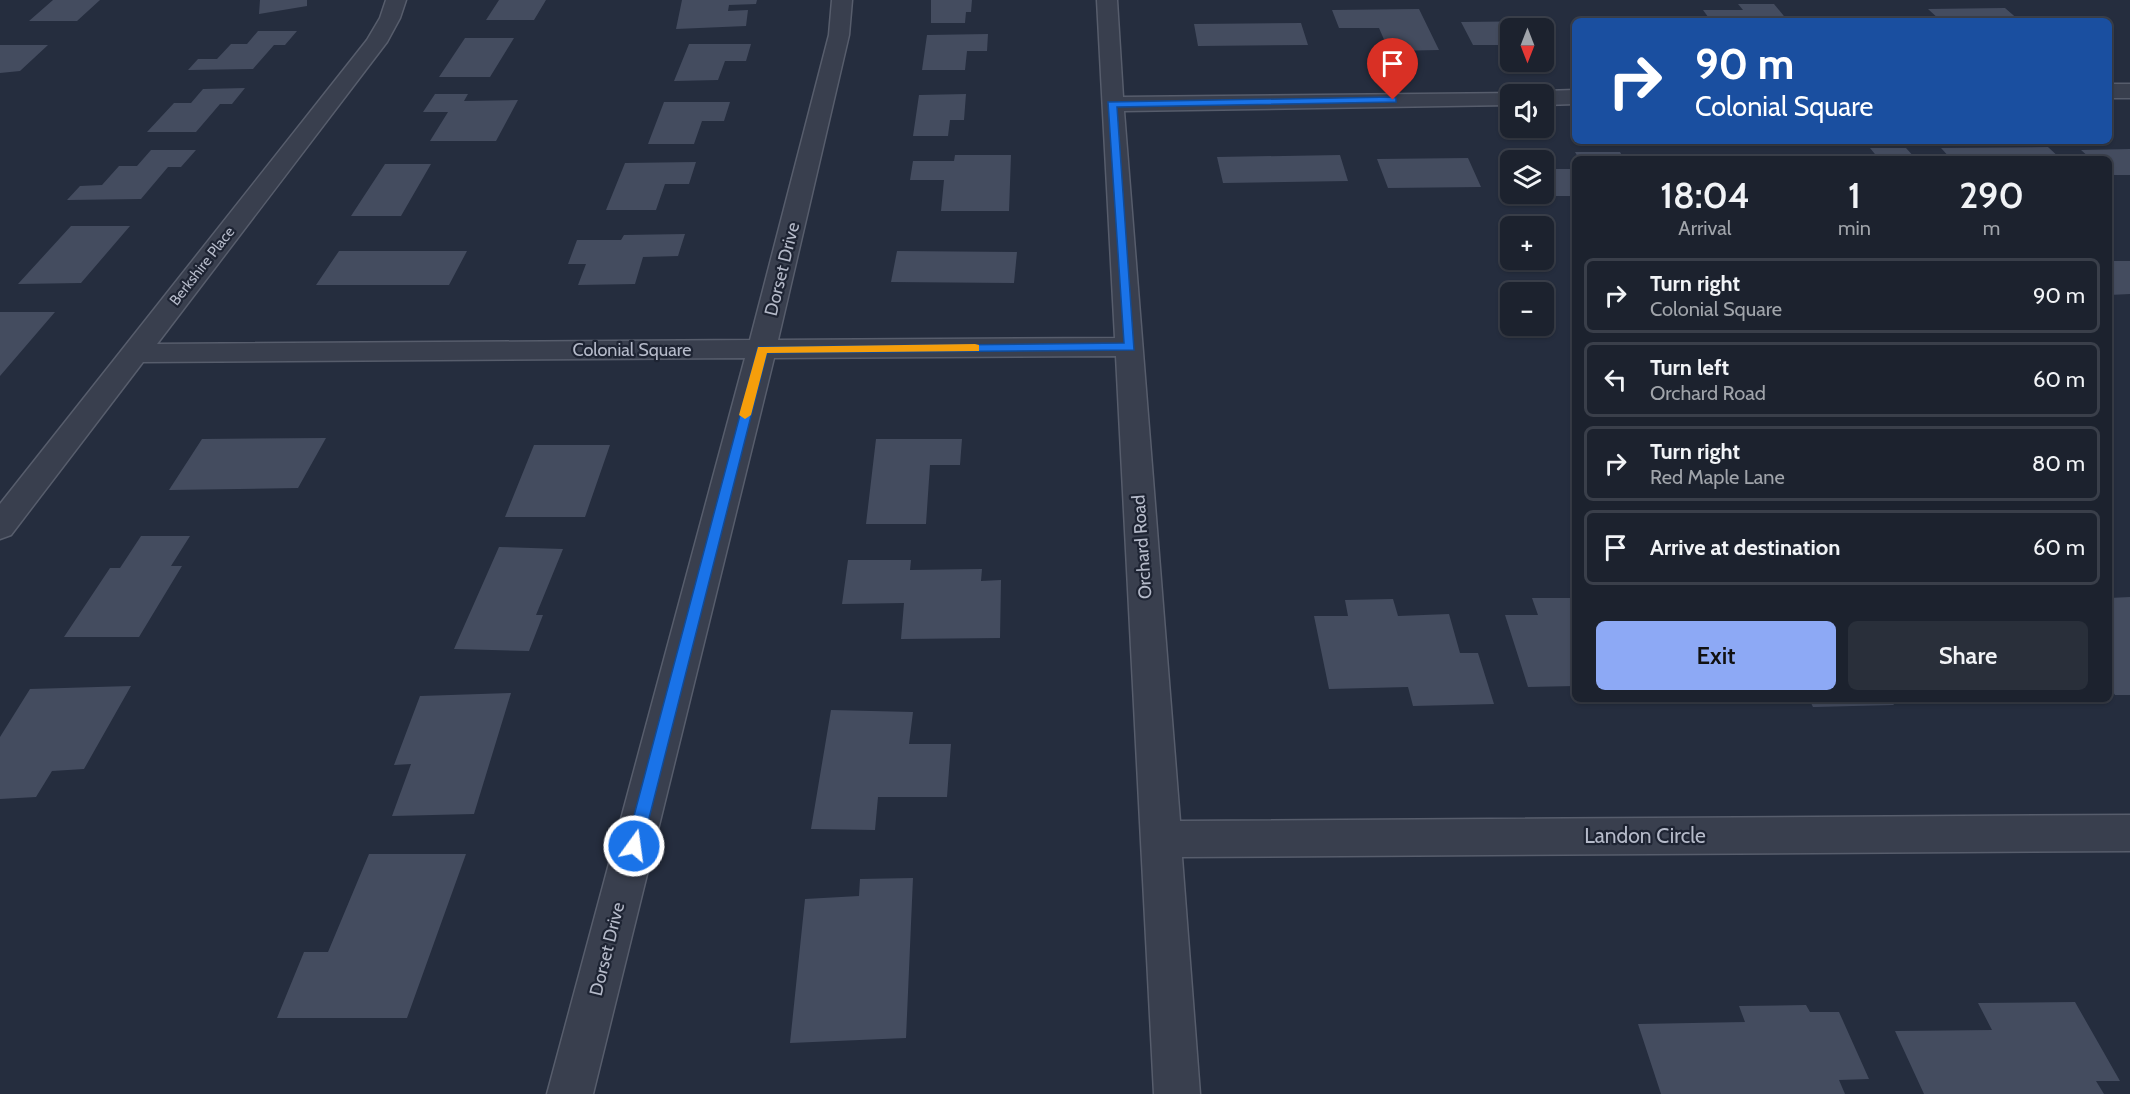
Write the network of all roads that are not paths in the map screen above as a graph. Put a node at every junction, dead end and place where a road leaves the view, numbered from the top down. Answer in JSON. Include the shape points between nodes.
{"nodes":[{"id":1,"x":396,"y":0,"type":"edge"},
{"id":2,"x":842,"y":0,"type":"edge"},
{"id":3,"x":1107,"y":0,"type":"edge"},
{"id":4,"x":2112,"y":91,"type":"edge"},
{"id":5,"x":2130,"y":91,"type":"edge"},
{"id":6,"x":1572,"y":97,"type":"edge"},
{"id":7,"x":1500,"y":98,"type":"edge"},
{"id":8,"x":1554,"y":98,"type":"edge"},
{"id":9,"x":1112,"y":104,"type":"junction"},
{"id":10,"x":1130,"y":347,"type":"junction"},
{"id":11,"x":762,"y":349,"type":"junction"},
{"id":12,"x":135,"y":353,"type":"junction"},
{"id":13,"x":0,"y":527,"type":"edge"},
{"id":14,"x":2130,"y":833,"type":"edge"},
{"id":15,"x":1161,"y":839,"type":"junction"},
{"id":16,"x":570,"y":1094,"type":"edge"},
{"id":17,"x":1177,"y":1094,"type":"edge"}],
"edges":[{"from":1,"to":12,"type":"street","name":"Berkshire Place","via":[[376,42]]},
{"from":2,"to":11,"type":"street","name":"Dorset Drive","via":[[839,35]]},
{"from":3,"to":9,"type":"street","name":"Orchard Road"},
{"from":4,"to":5,"type":"street"},
{"from":6,"to":8,"type":"street"},
{"from":7,"to":9,"type":"street"},
{"from":9,"to":10,"type":"street","name":"Orchard Road"},
{"from":10,"to":11,"type":"street","name":"Colonial Square"},
{"from":10,"to":15,"type":"street","name":"Orchard Road"},
{"from":11,"to":12,"type":"street","name":"Colonial Square"},
{"from":11,"to":16,"type":"street","name":"Dorset Drive"},
{"from":12,"to":13,"type":"street","name":"Berkshire Place"},
{"from":14,"to":15,"type":"street","name":"Landon Circle"},
{"from":15,"to":17,"type":"street","name":"Orchard Road"}]}
